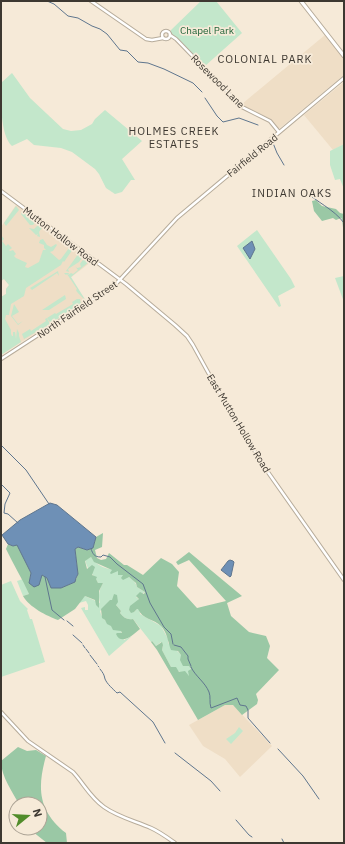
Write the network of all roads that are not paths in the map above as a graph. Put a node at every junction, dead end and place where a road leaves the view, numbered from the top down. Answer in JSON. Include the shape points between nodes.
{"nodes":[{"id":1,"x":91,"y":1,"type":"edge"},
{"id":2,"x":301,"y":1,"type":"edge"},
{"id":3,"x":170,"y":35,"type":"junction"},
{"id":4,"x":163,"y":37,"type":"junction"},
{"id":5,"x":169,"y":39,"type":"junction"},
{"id":6,"x":178,"y":41,"type":"junction"},
{"id":7,"x":344,"y":56,"type":"edge"},
{"id":8,"x":344,"y":78,"type":"edge"},
{"id":9,"x":279,"y":132,"type":"junction"},
{"id":10,"x":1,"y":191,"type":"edge"},
{"id":11,"x":162,"y":233,"type":"joint"},
{"id":12,"x":120,"y":280,"type":"junction"},
{"id":13,"x":1,"y":359,"type":"edge"},
{"id":14,"x":344,"y":580,"type":"edge"},
{"id":15,"x":1,"y":712,"type":"edge"},
{"id":16,"x":175,"y":843,"type":"edge"}],
"edges":[{"from":1,"to":4,"type":"street","via":[[146,39],[157,40]]},
{"from":2,"to":7,"type":"main road"},
{"from":3,"to":4,"type":"street","via":[[166,31]]},
{"from":3,"to":5,"type":"street"},
{"from":3,"to":6,"type":"street","name":"Rosewood Lane"},
{"from":4,"to":5,"type":"street"},
{"from":5,"to":6,"type":"street"},
{"from":6,"to":9,"type":"street","name":"Rosewood Lane","via":[[242,107],[270,121]]},
{"from":8,"to":9,"type":"street","name":"Fairfield Road"},
{"from":9,"to":11,"type":"street","name":"Fairfield Road"},
{"from":10,"to":12,"type":"street","name":"Mutton Hollow Road"},
{"from":11,"to":12,"type":"street","name":"North Fairfield Street"},
{"from":12,"to":13,"type":"street","name":"North Fairfield Street"},
{"from":12,"to":14,"type":"street","name":"East Mutton Hollow Road","via":[[175,325],[193,344],[265,468]]},
{"from":15,"to":16,"type":"street","via":[[28,741],[73,772],[90,796],[102,806],[153,829]]}]}
